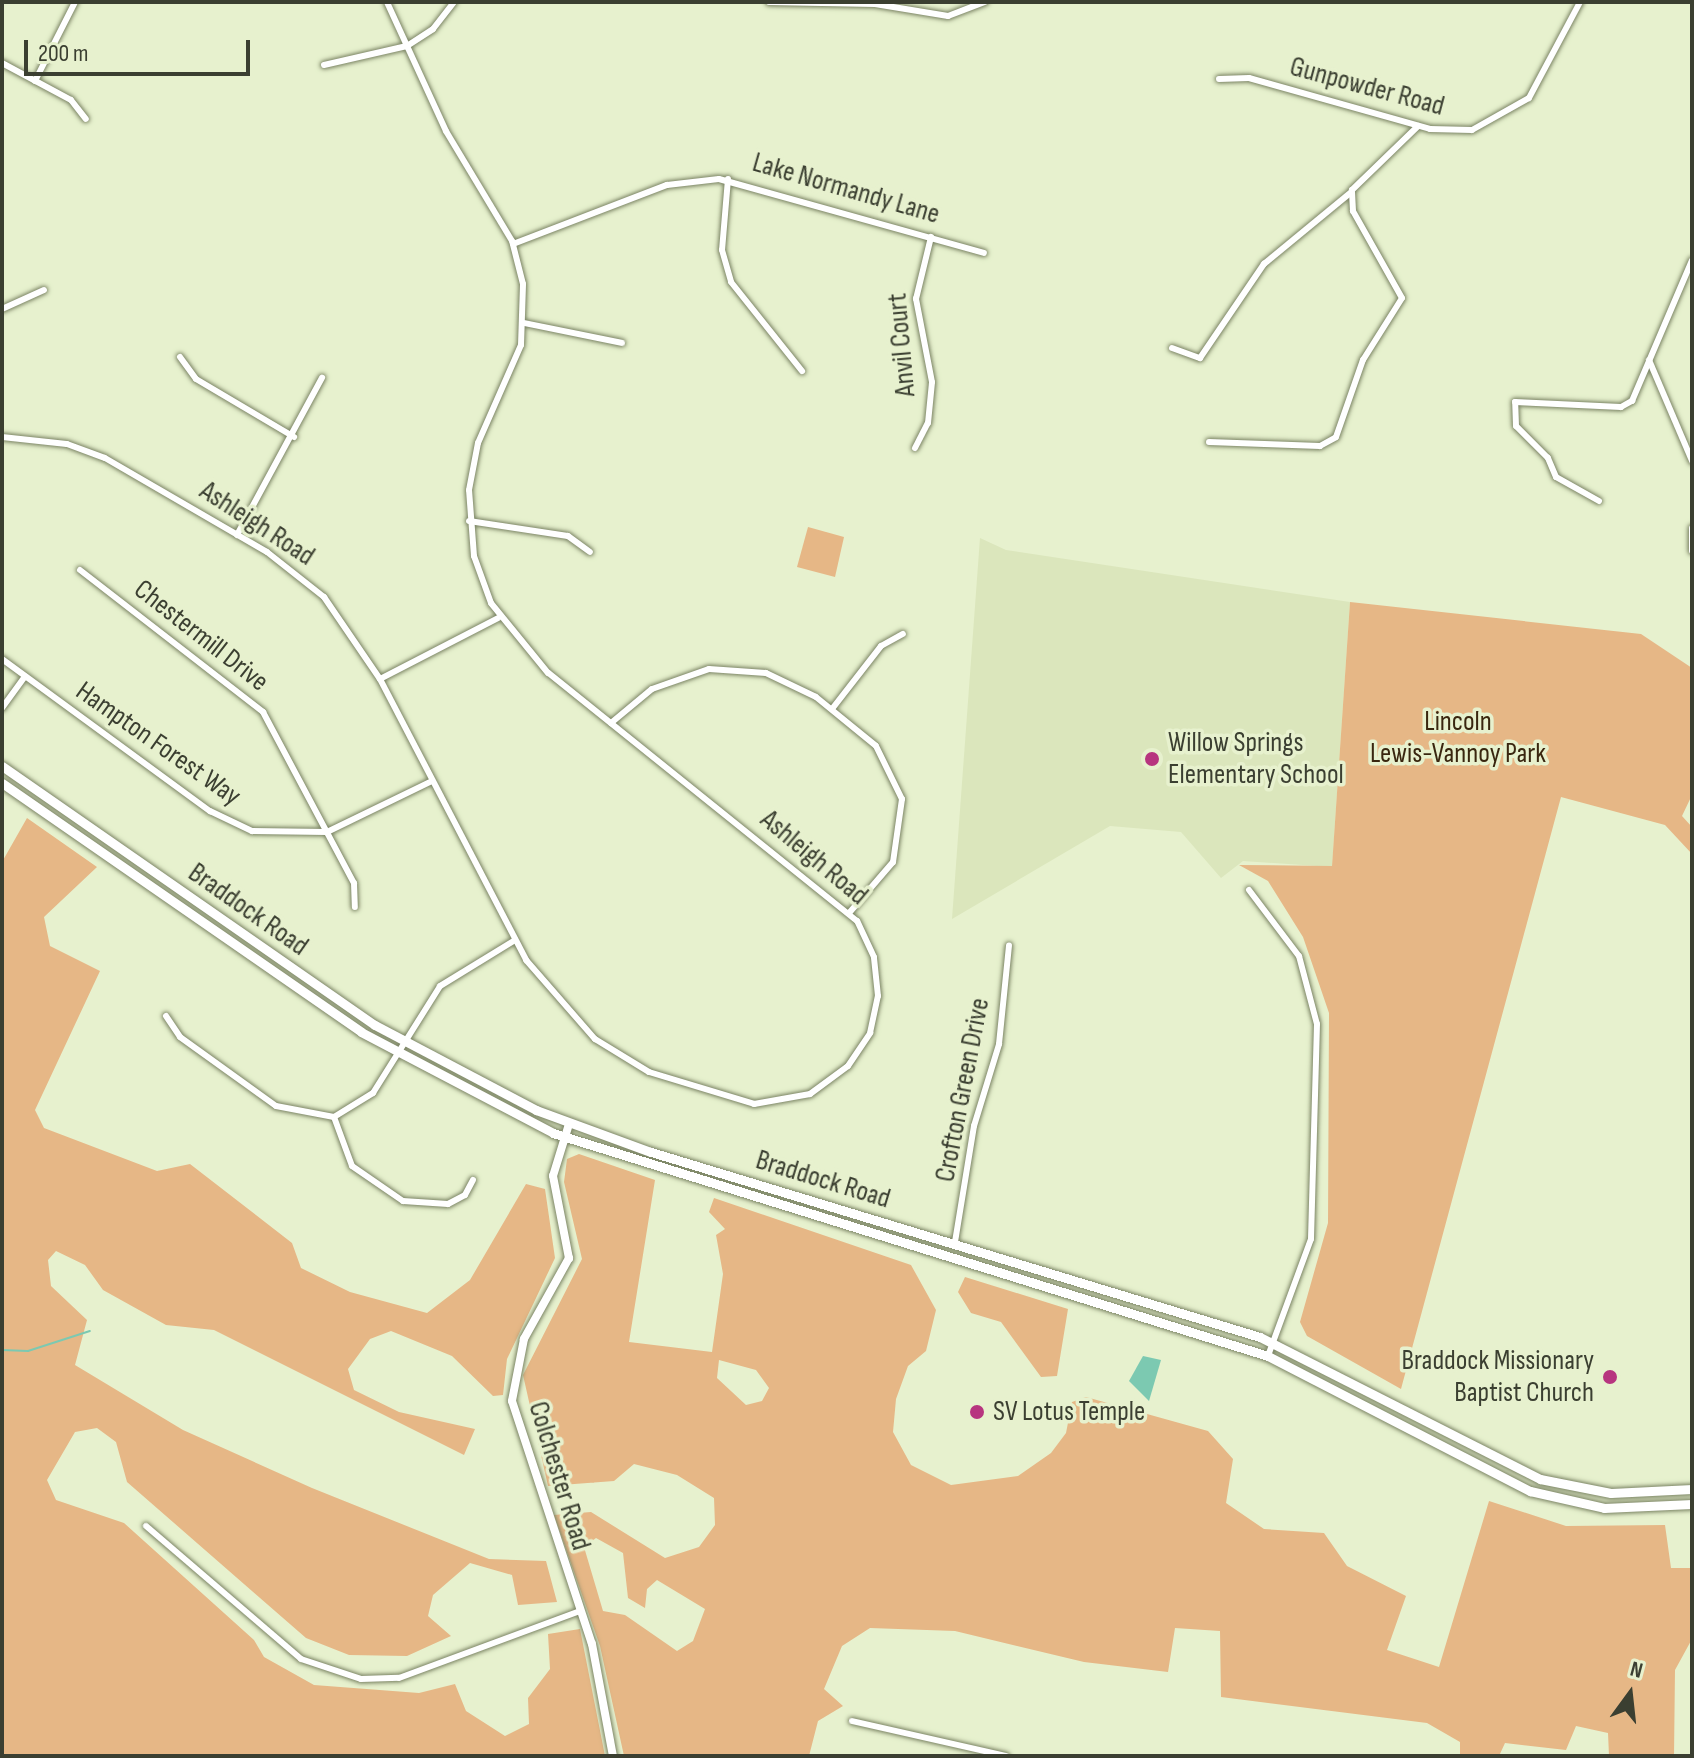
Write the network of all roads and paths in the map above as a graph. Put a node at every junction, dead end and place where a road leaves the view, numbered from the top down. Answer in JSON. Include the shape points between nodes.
{"nodes":[{"id":1,"x":75,"y":2,"type":"edge"},
{"id":2,"x":387,"y":2,"type":"edge"},
{"id":3,"x":454,"y":2,"type":"edge"},
{"id":4,"x":769,"y":2,"type":"edge"},
{"id":5,"x":985,"y":2,"type":"edge"},
{"id":6,"x":1580,"y":2,"type":"edge"},
{"id":7,"x":407,"y":46,"type":"junction"},
{"id":8,"x":2,"y":63,"type":"edge"},
{"id":9,"x":324,"y":65,"type":"dead end"},
{"id":10,"x":1219,"y":79,"type":"dead end"},
{"id":11,"x":35,"y":81,"type":"junction"},
{"id":12,"x":86,"y":119,"type":"dead end"},
{"id":13,"x":1418,"y":126,"type":"junction"},
{"id":14,"x":728,"y":179,"type":"junction"},
{"id":15,"x":1352,"y":190,"type":"junction"},
{"id":16,"x":931,"y":237,"type":"junction"},
{"id":17,"x":513,"y":244,"type":"junction"},
{"id":18,"x":984,"y":253,"type":"dead end"},
{"id":19,"x":1692,"y":260,"type":"edge"},
{"id":20,"x":44,"y":290,"type":"dead end"},
{"id":21,"x":2,"y":309,"type":"edge"},
{"id":22,"x":524,"y":323,"type":"junction"},
{"id":23,"x":622,"y":343,"type":"dead end"},
{"id":24,"x":1172,"y":348,"type":"dead end"},
{"id":25,"x":180,"y":357,"type":"dead end"},
{"id":26,"x":1649,"y":360,"type":"junction"},
{"id":27,"x":802,"y":371,"type":"dead end"},
{"id":28,"x":322,"y":378,"type":"dead end"},
{"id":29,"x":2,"y":437,"type":"edge"},
{"id":30,"x":294,"y":437,"type":"junction"},
{"id":31,"x":1209,"y":442,"type":"dead end"},
{"id":32,"x":915,"y":448,"type":"dead end"},
{"id":33,"x":1692,"y":461,"type":"edge"},
{"id":34,"x":1599,"y":501,"type":"dead end"},
{"id":35,"x":469,"y":521,"type":"junction"},
{"id":36,"x":1692,"y":528,"type":"edge"},
{"id":37,"x":237,"y":535,"type":"junction"},
{"id":38,"x":1692,"y":551,"type":"edge"},
{"id":39,"x":590,"y":552,"type":"dead end"},
{"id":40,"x":80,"y":570,"type":"dead end"},
{"id":41,"x":498,"y":618,"type":"junction"},
{"id":42,"x":903,"y":634,"type":"dead end"},
{"id":43,"x":2,"y":659,"type":"edge"},
{"id":44,"x":25,"y":676,"type":"junction"},
{"id":45,"x":380,"y":679,"type":"junction"},
{"id":46,"x":2,"y":708,"type":"edge"},
{"id":47,"x":832,"y":709,"type":"junction"},
{"id":48,"x":611,"y":723,"type":"junction"},
{"id":49,"x":2,"y":766,"type":"edge"},
{"id":50,"x":432,"y":781,"type":"junction"},
{"id":51,"x":2,"y":783,"type":"edge"},
{"id":52,"x":327,"y":832,"type":"junction"},
{"id":53,"x":1249,"y":890,"type":"dead end"},
{"id":54,"x":355,"y":907,"type":"dead end"},
{"id":55,"x":850,"y":912,"type":"junction"},
{"id":56,"x":515,"y":940,"type":"junction"},
{"id":57,"x":1009,"y":946,"type":"dead end"},
{"id":58,"x":166,"y":1016,"type":"dead end"},
{"id":59,"x":402,"y":1042,"type":"junction"},
{"id":60,"x":396,"y":1055,"type":"junction"},
{"id":61,"x":334,"y":1117,"type":"junction"},
{"id":62,"x":569,"y":1124,"type":"junction"},
{"id":63,"x":564,"y":1137,"type":"junction"},
{"id":64,"x":473,"y":1180,"type":"dead end"},
{"id":65,"x":955,"y":1242,"type":"junction"},
{"id":66,"x":1274,"y":1342,"type":"junction"},
{"id":67,"x":1268,"y":1356,"type":"junction"},
{"id":68,"x":1692,"y":1489,"type":"edge"},
{"id":69,"x":1692,"y":1504,"type":"edge"},
{"id":70,"x":146,"y":1526,"type":"dead end"},
{"id":71,"x":580,"y":1611,"type":"junction"},
{"id":72,"x":852,"y":1721,"type":"dead end"},
{"id":73,"x":613,"y":1756,"type":"edge"},
{"id":74,"x":1006,"y":1756,"type":"edge"}],
"edges":[{"from":1,"to":11,"type":"street"},
{"from":2,"to":7,"type":"street","name":"Ashleigh Road"},
{"from":3,"to":7,"type":"street","via":[[433,29]]},
{"from":4,"to":5,"type":"street","via":[[875,4],[948,16]]},
{"from":6,"to":13,"type":"street","name":"Gunpowder Road","via":[[1538,84],[1516,110],[1472,130]]},
{"from":7,"to":9,"type":"street"},
{"from":7,"to":17,"type":"street","name":"Ashleigh Road","via":[[446,131]]},
{"from":8,"to":11,"type":"street"},
{"from":10,"to":13,"type":"street","name":"Gunpowder Road","via":[[1249,78]]},
{"from":11,"to":12,"type":"street","via":[[71,100]]},
{"from":13,"to":15,"type":"street"},
{"from":14,"to":16,"type":"street","name":"Lake Normandy Lane"},
{"from":14,"to":17,"type":"street","name":"Lake Normandy Lane","via":[[667,185]]},
{"from":14,"to":27,"type":"street","via":[[722,250],[731,282]]},
{"from":15,"to":24,"type":"street","via":[[1264,264],[1200,358]]},
{"from":15,"to":31,"type":"street","via":[[1350,204],[1402,298],[1363,360],[1341,429],[1320,446]]},
{"from":16,"to":18,"type":"street","name":"Lake Normandy Lane"},
{"from":16,"to":32,"type":"street","name":"Anvil Court","via":[[916,299],[932,382],[928,423]]},
{"from":17,"to":22,"type":"street","name":"Ashleigh Road"},
{"from":19,"to":26,"type":"street"},
{"from":20,"to":21,"type":"street"},
{"from":22,"to":23,"type":"street"},
{"from":22,"to":35,"type":"street","name":"Ashleigh Road","via":[[514,366],[478,443]]},
{"from":25,"to":30,"type":"street","via":[[196,379]]},
{"from":26,"to":33,"type":"street"},
{"from":26,"to":34,"type":"street","via":[[1627,405],[1519,398],[1516,426],[1567,488]]},
{"from":28,"to":30,"type":"street"},
{"from":29,"to":37,"type":"street","name":"Ashleigh Road","via":[[90,452]]},
{"from":30,"to":37,"type":"street"},
{"from":35,"to":39,"type":"street","via":[[568,536]]},
{"from":35,"to":41,"type":"street","name":"Ashleigh Road","via":[[481,580]]},
{"from":36,"to":38,"type":"street"},
{"from":37,"to":45,"type":"street","name":"Ashleigh Road","via":[[324,597]]},
{"from":40,"to":52,"type":"street","name":"Chestermill Drive","via":[[252,699]]},
{"from":41,"to":45,"type":"street"},
{"from":41,"to":48,"type":"street","name":"Ashleigh Road","via":[[530,657]]},
{"from":42,"to":47,"type":"street","via":[[881,646]]},
{"from":43,"to":44,"type":"street","name":"Hampton Forest Way"},
{"from":44,"to":46,"type":"street"},
{"from":44,"to":52,"type":"street","name":"Hampton Forest Way","via":[[227,822],[279,836]]},
{"from":45,"to":50,"type":"street","name":"Ashleigh Road"},
{"from":47,"to":48,"type":"street","via":[[781,678],[709,669],[652,689]]},
{"from":47,"to":55,"type":"street","via":[[883,754],[903,807],[893,862]]},
{"from":48,"to":55,"type":"street","name":"Ashleigh Road"},
{"from":49,"to":59,"type":"main road","name":"Braddock Road"},
{"from":50,"to":52,"type":"street","name":"Hampton Forest Way"},
{"from":50,"to":56,"type":"street","name":"Ashleigh Road"},
{"from":51,"to":60,"type":"main road","name":"Braddock Road"},
{"from":52,"to":54,"type":"street","name":"Chestermill Drive","via":[[354,883]]},
{"from":53,"to":66,"type":"street","via":[[1299,956],[1317,1024],[1311,1239]]},
{"from":55,"to":56,"type":"street","name":"Ashleigh Road","via":[[877,969],[870,1033],[832,1082],[766,1104],[676,1083],[621,1057],[550,995]]},
{"from":56,"to":59,"type":"street","via":[[440,986]]},
{"from":57,"to":65,"type":"street","name":"Crofton Green Drive","via":[[999,1044],[974,1126]]},
{"from":58,"to":61,"type":"street","via":[[180,1037],[276,1106]]},
{"from":59,"to":60,"type":"street"},
{"from":59,"to":62,"type":"main road","name":"Braddock Road"},
{"from":60,"to":61,"type":"street","via":[[373,1093]]},
{"from":60,"to":63,"type":"main road","name":"Braddock Road"},
{"from":61,"to":64,"type":"street","via":[[352,1166],[403,1201],[456,1201]]},
{"from":62,"to":63,"type":"street","name":"Colchester Road"},
{"from":62,"to":65,"type":"main road","name":"Braddock Road"},
{"from":63,"to":67,"type":"main road","name":"Braddock Road"},
{"from":63,"to":71,"type":"street","name":"Colchester Road","via":[[553,1185],[569,1258],[524,1339],[512,1390]]},
{"from":65,"to":66,"type":"main road","name":"Braddock Road"},
{"from":66,"to":67,"type":"street"},
{"from":66,"to":68,"type":"main road","name":"Braddock Road","via":[[1521,1473],[1611,1493]]},
{"from":67,"to":69,"type":"main road","name":"Braddock Road","via":[[1530,1491],[1604,1508]]},
{"from":70,"to":71,"type":"street","via":[[301,1659],[361,1679],[399,1678]]},
{"from":71,"to":73,"type":"street","name":"Colchester Road"},
{"from":72,"to":74,"type":"street"}]}
